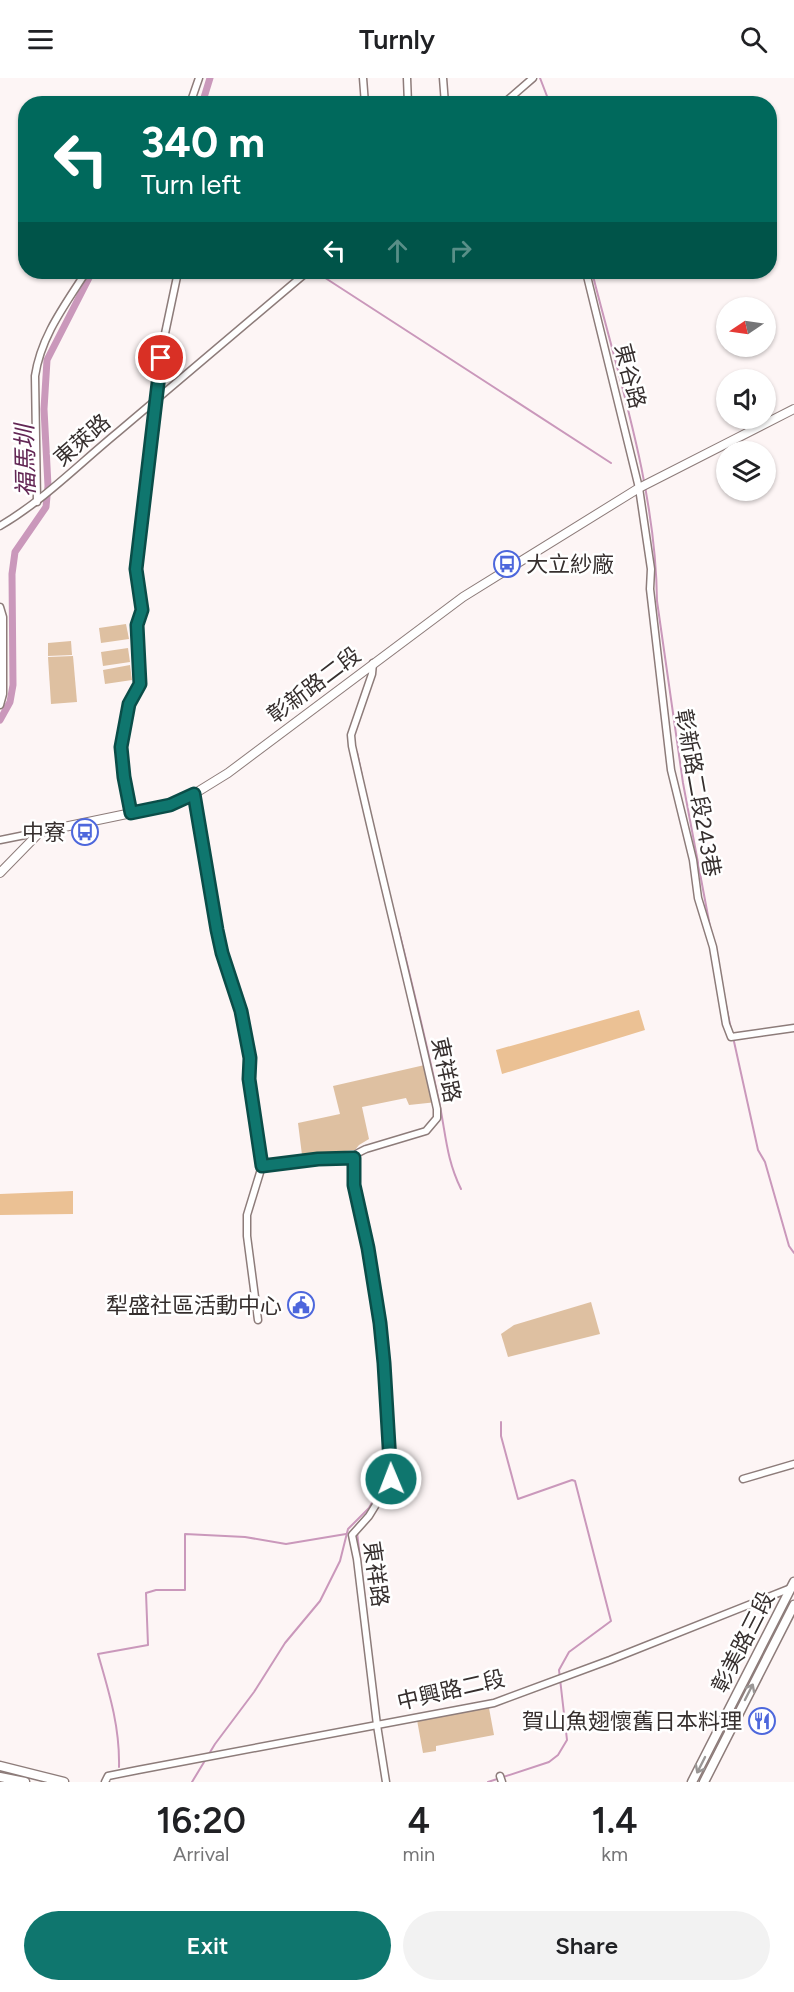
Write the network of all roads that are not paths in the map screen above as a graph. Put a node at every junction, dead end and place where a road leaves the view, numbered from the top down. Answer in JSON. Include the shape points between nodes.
{"nodes":[{"id":1,"x":199,"y":78,"type":"edge"},
{"id":2,"x":363,"y":78,"type":"edge"},
{"id":3,"x":406,"y":78,"type":"edge"},
{"id":4,"x":443,"y":78,"type":"edge"},
{"id":5,"x":532,"y":78,"type":"edge"},
{"id":6,"x":193,"y":96,"type":"edge"},
{"id":7,"x":364,"y":96,"type":"edge"},
{"id":8,"x":407,"y":96,"type":"edge"},
{"id":9,"x":444,"y":96,"type":"edge"},
{"id":10,"x":512,"y":96,"type":"edge"},
{"id":11,"x":82,"y":279,"type":"edge"},
{"id":12,"x":177,"y":279,"type":"edge"},
{"id":13,"x":299,"y":279,"type":"edge"},
{"id":14,"x":588,"y":279,"type":"edge"},
{"id":15,"x":157,"y":400,"type":"junction"},
{"id":16,"x":794,"y":409,"type":"edge"},
{"id":17,"x":643,"y":486,"type":"junction"},
{"id":18,"x":37,"y":502,"type":"junction"},
{"id":19,"x":0,"y":526,"type":"edge"},
{"id":20,"x":0,"y":607,"type":"edge"},
{"id":21,"x":373,"y":663,"type":"junction"},
{"id":22,"x":1,"y":704,"type":"edge"},
{"id":23,"x":194,"y":794,"type":"junction"},
{"id":24,"x":131,"y":813,"type":"junction"},
{"id":25,"x":40,"y":832,"type":"junction"},
{"id":26,"x":0,"y":840,"type":"edge"},
{"id":27,"x":0,"y":873,"type":"edge"},
{"id":28,"x":794,"y":1028,"type":"edge"},
{"id":29,"x":354,"y":1158,"type":"junction"},
{"id":30,"x":262,"y":1166,"type":"junction"},
{"id":31,"x":258,"y":1320,"type":"dead end"},
{"id":32,"x":794,"y":1464,"type":"edge"},
{"id":33,"x":743,"y":1479,"type":"dead end"},
{"id":34,"x":793,"y":1585,"type":"edge"},
{"id":35,"x":794,"y":1605,"type":"edge"},
{"id":36,"x":377,"y":1725,"type":"junction"},
{"id":37,"x":0,"y":1766,"type":"edge"},
{"id":38,"x":0,"y":1777,"type":"edge"},
{"id":39,"x":25,"y":1782,"type":"edge"},
{"id":40,"x":64,"y":1782,"type":"edge"},
{"id":41,"x":105,"y":1782,"type":"edge"},
{"id":42,"x":386,"y":1782,"type":"edge"},
{"id":43,"x":692,"y":1782,"type":"edge"},
{"id":44,"x":704,"y":1782,"type":"edge"}],
"edges":[{"from":1,"to":6,"type":"street"},
{"from":2,"to":7,"type":"street"},
{"from":3,"to":8,"type":"street"},
{"from":4,"to":9,"type":"street"},
{"from":5,"to":10,"type":"street"},
{"from":11,"to":18,"type":"street","via":[[38,358]]},
{"from":12,"to":15,"type":"street","via":[[163,343]]},
{"from":13,"to":15,"type":"street"},
{"from":14,"to":17,"type":"street","name":"東谷路"},
{"from":15,"to":18,"type":"street","name":"東萊路"},
{"from":15,"to":24,"type":"street","via":[[136,569],[142,610],[137,625],[140,684],[129,704],[121,747]]},
{"from":16,"to":17,"type":"street","name":"彰新路二段"},
{"from":17,"to":21,"type":"street","name":"彰新路二段","via":[[464,597]]},
{"from":17,"to":28,"type":"street","name":"彰新路二段243巷","via":[[650,589],[672,770],[698,898],[713,947],[726,1024],[734,1036]]},
{"from":18,"to":19,"type":"street","name":"東萊路"},
{"from":20,"to":22,"type":"street"},
{"from":21,"to":23,"type":"street","name":"彰新路二段","via":[[228,773]]},
{"from":21,"to":29,"type":"street","name":"東祥路","via":[[351,735],[352,746],[437,1118],[426,1131],[366,1149]]},
{"from":23,"to":24,"type":"street","name":"彰新路二段","via":[[170,805]]},
{"from":23,"to":30,"type":"street","via":[[217,930],[249,1051],[249,1079]]},
{"from":24,"to":25,"type":"street","name":"彰新路二段"},
{"from":25,"to":26,"type":"street"},
{"from":25,"to":27,"type":"street"},
{"from":29,"to":30,"type":"street"},
{"from":29,"to":36,"type":"street","name":"東祥路","via":[[354,1185],[380,1323],[392,1471],[374,1508],[352,1535]]},
{"from":30,"to":31,"type":"street","via":[[247,1215]]},
{"from":32,"to":33,"type":"street"},
{"from":34,"to":36,"type":"street","name":"中興路二段","via":[[494,1703]]},
{"from":34,"to":43,"type":"main road","name":"彰美路三段","one_way":true},
{"from":44,"to":35,"type":"main road","name":"彰美路三段","one_way":true},
{"from":36,"to":41,"type":"street","name":"中興路二段","via":[[108,1776]]},
{"from":36,"to":42,"type":"street","name":"東祥路"},
{"from":37,"to":40,"type":"main road"},
{"from":38,"to":39,"type":"main road"}]}
